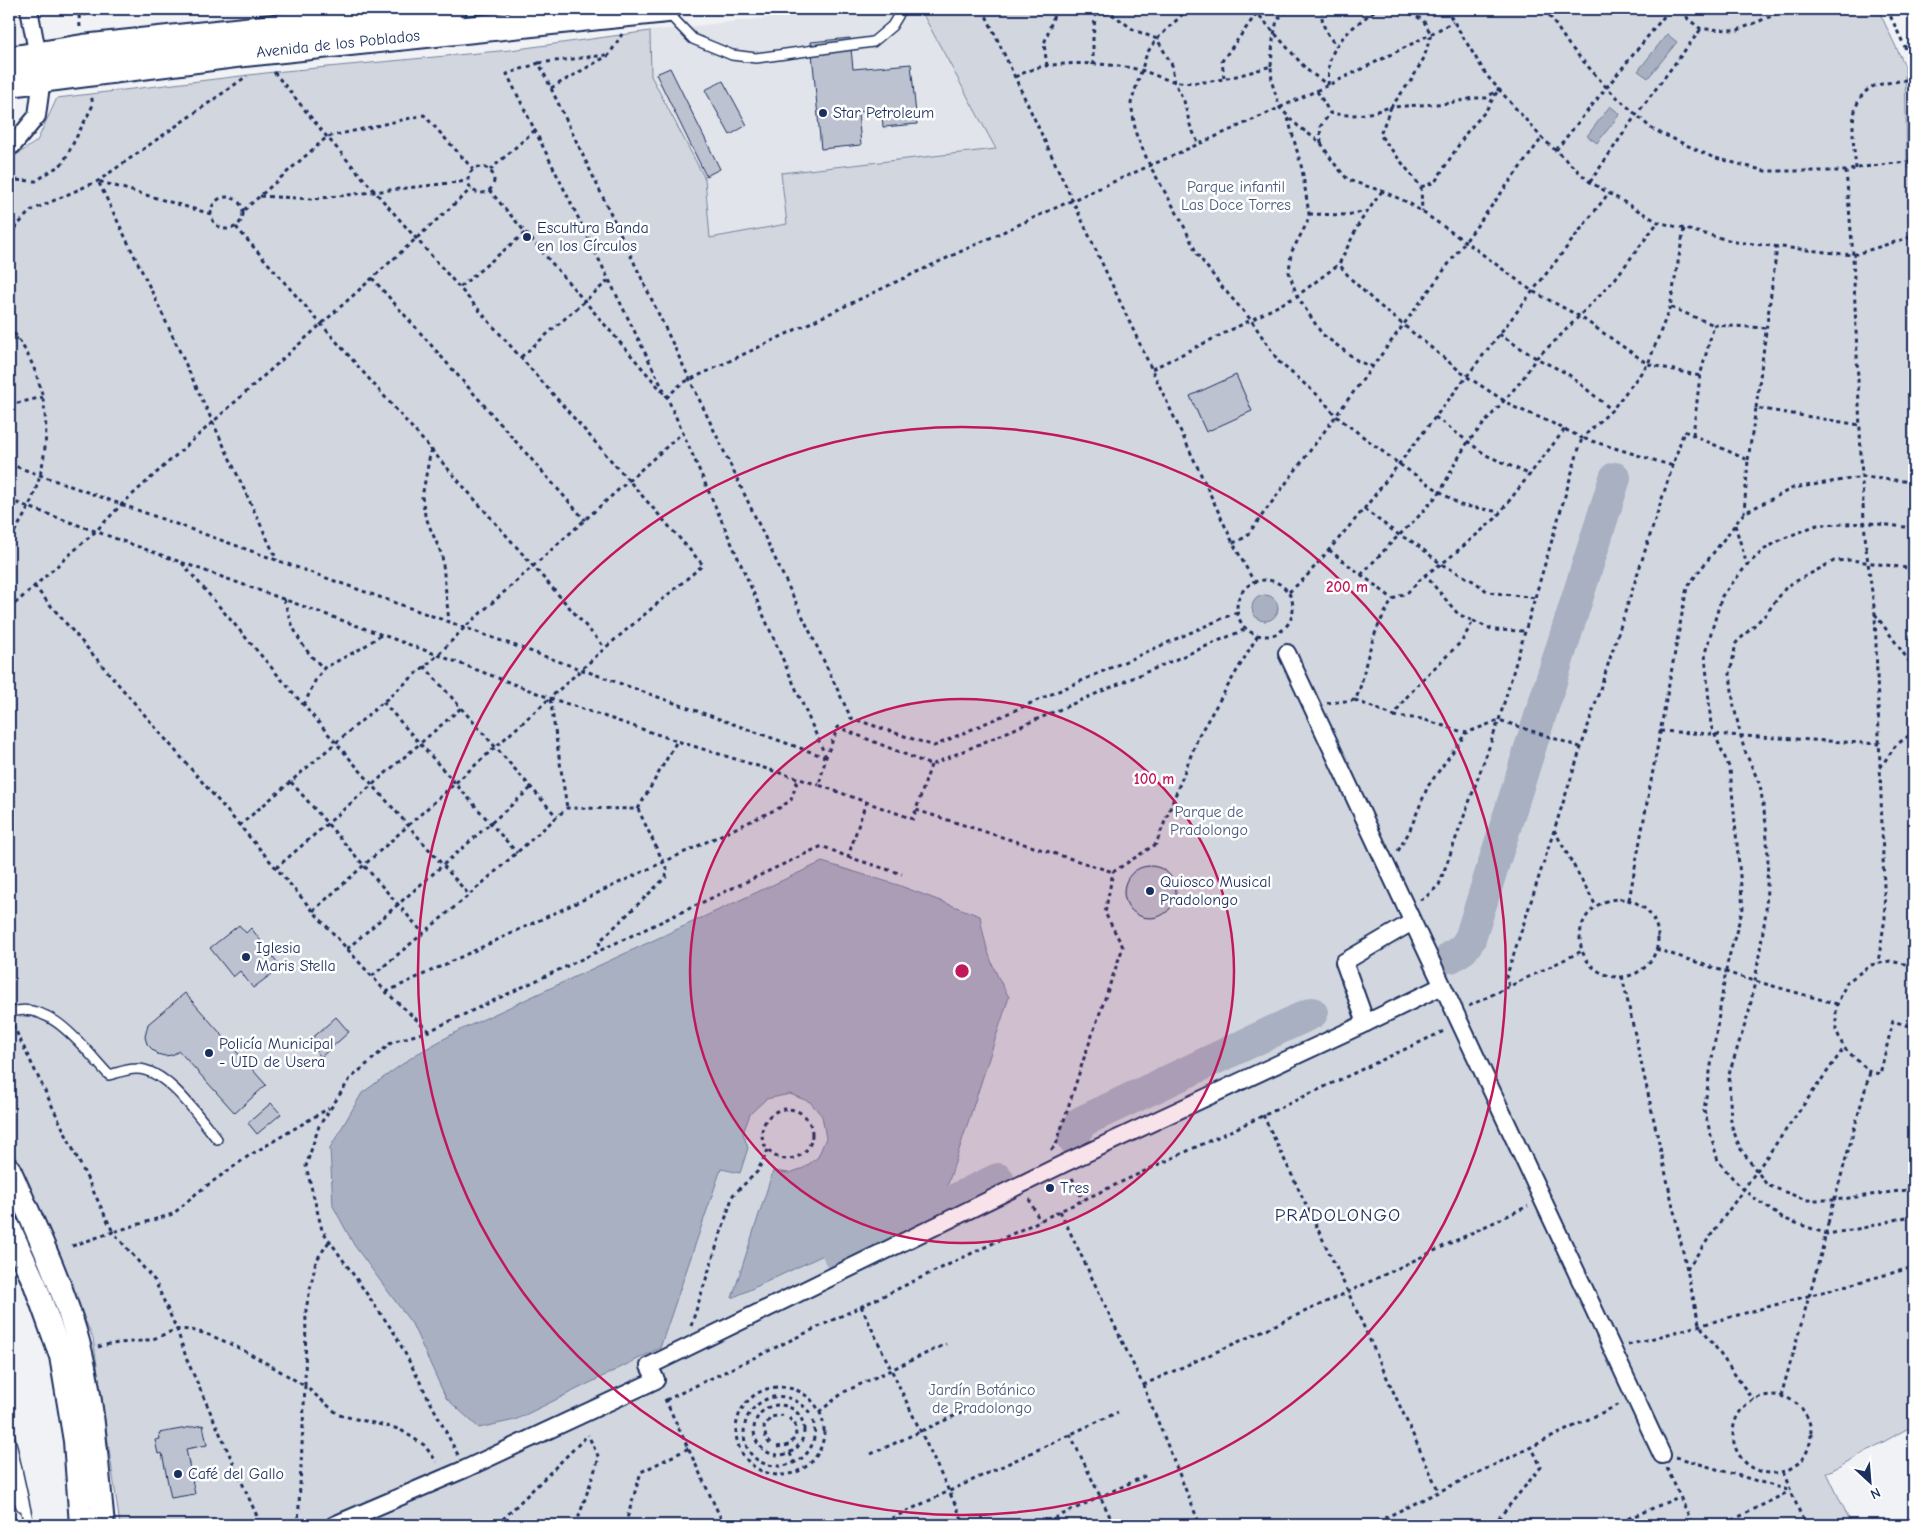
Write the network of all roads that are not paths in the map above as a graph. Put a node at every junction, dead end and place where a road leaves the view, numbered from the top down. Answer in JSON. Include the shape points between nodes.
{"nodes":[{"id":1,"x":29,"y":9,"type":"edge"},
{"id":2,"x":454,"y":9,"type":"edge"},
{"id":3,"x":666,"y":9,"type":"edge"},
{"id":4,"x":900,"y":9,"type":"edge"},
{"id":5,"x":9,"y":60,"type":"edge"},
{"id":6,"x":40,"y":67,"type":"junction"},
{"id":7,"x":9,"y":83,"type":"edge"},
{"id":8,"x":9,"y":146,"type":"edge"},
{"id":9,"x":1287,"y":654,"type":"dead end"},
{"id":10,"x":1409,"y":914,"type":"junction"},
{"id":11,"x":1442,"y":986,"type":"junction"},
{"id":12,"x":9,"y":1012,"type":"edge"},
{"id":13,"x":1366,"y":1023,"type":"junction"},
{"id":14,"x":217,"y":1138,"type":"dead end"},
{"id":15,"x":9,"y":1170,"type":"edge"},
{"id":16,"x":9,"y":1228,"type":"edge"},
{"id":17,"x":9,"y":1432,"type":"edge"},
{"id":18,"x":1662,"y":1455,"type":"road end"},
{"id":19,"x":9,"y":1476,"type":"edge"},
{"id":20,"x":28,"y":1525,"type":"edge"},
{"id":21,"x":81,"y":1525,"type":"edge"},
{"id":22,"x":102,"y":1525,"type":"edge"},
{"id":23,"x":334,"y":1525,"type":"edge"}],
"edges":[{"from":1,"to":6,"type":"street"},
{"from":2,"to":6,"type":"main road","name":"Avenida de los Poblados","via":[[83,48]]},
{"from":3,"to":4,"type":"lane","via":[[677,25],[694,39],[732,55],[756,58],[873,42],[892,26]]},
{"from":3,"to":6,"type":"main road","name":"Avenida de los Poblados","via":[[245,53]]},
{"from":5,"to":6,"type":"main road","name":"Avenida de los Poblados"},
{"from":6,"to":7,"type":"main road","name":"Avenida de los Poblados"},
{"from":6,"to":8,"type":"street","via":[[37,116]]},
{"from":9,"to":10,"type":"street"},
{"from":10,"to":11,"type":"street"},
{"from":10,"to":13,"type":"street","via":[[1344,962]]},
{"from":11,"to":13,"type":"street"},
{"from":11,"to":18,"type":"street"},
{"from":12,"to":14,"type":"lane","via":[[35,1011],[57,1021],[109,1074],[136,1069],[154,1073],[168,1082]]},
{"from":13,"to":23,"type":"street","via":[[1065,1163],[649,1366],[656,1380]]},
{"from":15,"to":22,"type":"street","via":[[56,1275],[80,1351],[94,1430]]},
{"from":16,"to":21,"type":"street","via":[[35,1284],[61,1356],[75,1441]]},
{"from":17,"to":20,"type":"lane"},
{"from":19,"to":20,"type":"lane"}]}
